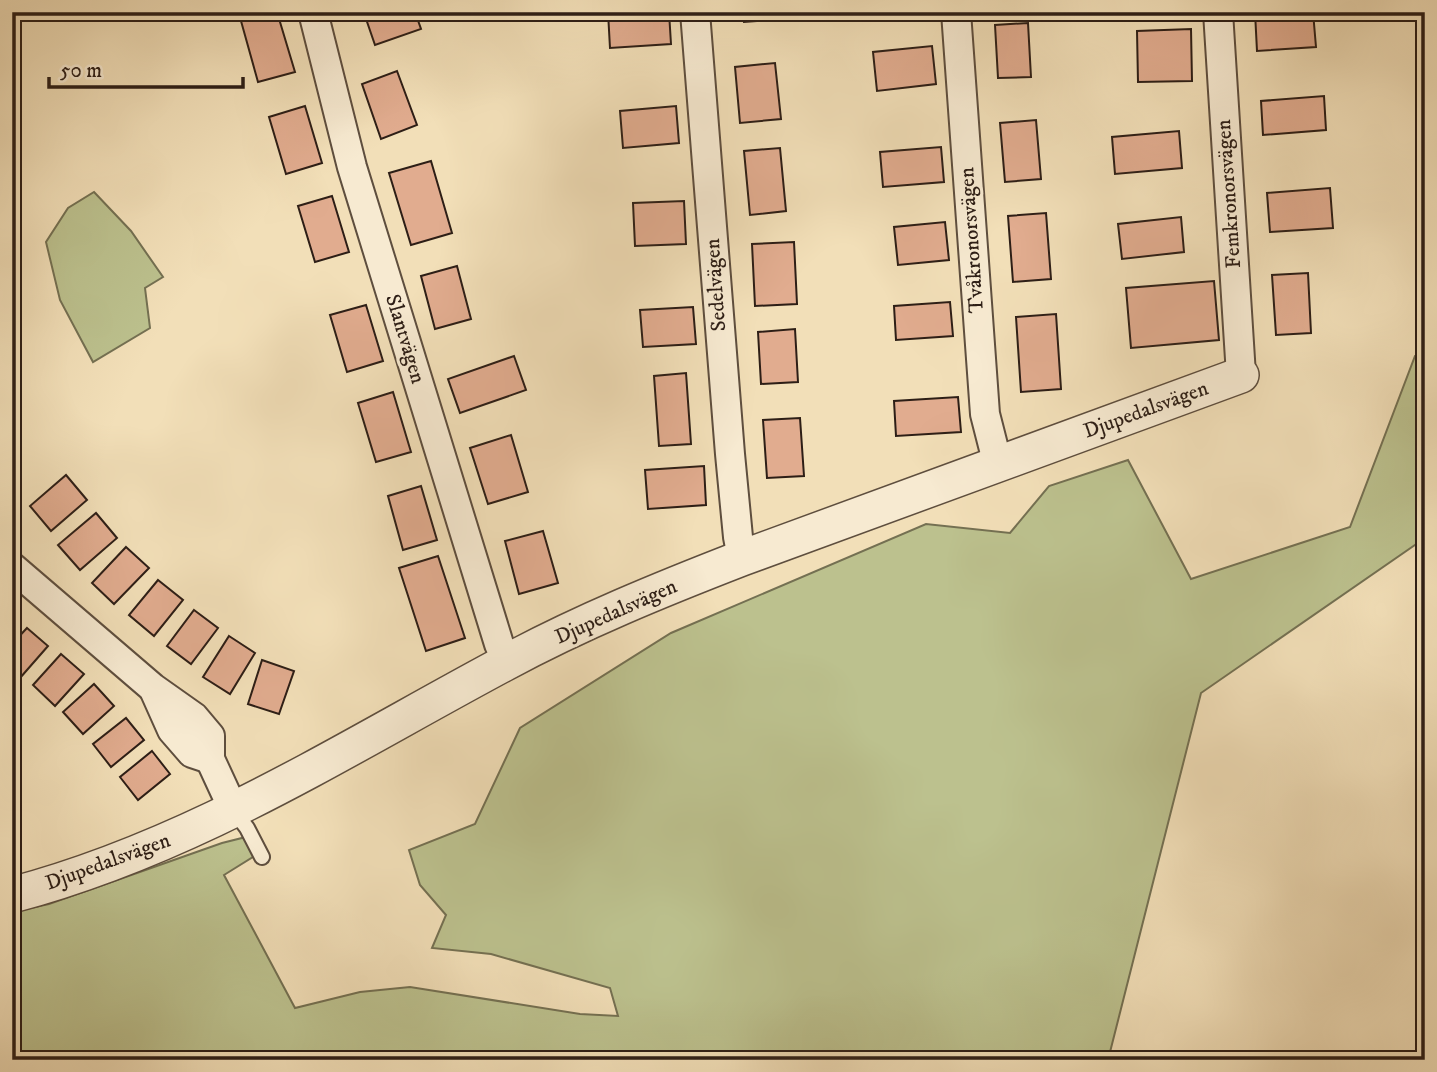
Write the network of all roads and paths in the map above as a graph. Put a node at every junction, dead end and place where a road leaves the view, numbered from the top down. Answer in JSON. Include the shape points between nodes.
{"nodes":[{"id":1,"x":313,"y":12,"type":"edge"},
{"id":2,"x":695,"y":12,"type":"edge"},
{"id":3,"x":956,"y":12,"type":"edge"},
{"id":4,"x":1218,"y":12,"type":"edge"},
{"id":5,"x":1241,"y":375,"type":"joint"},
{"id":6,"x":998,"y":465,"type":"junction"},
{"id":7,"x":743,"y":558,"type":"junction"},
{"id":8,"x":12,"y":567,"type":"edge"},
{"id":9,"x":507,"y":662,"type":"junction"},
{"id":10,"x":234,"y":811,"type":"junction"},
{"id":11,"x":262,"y":857,"type":"dead end"},
{"id":12,"x":12,"y":895,"type":"edge"}],
"edges":[{"from":1,"to":9,"type":"street","name":"Slantvägen","via":[[352,167]]},
{"from":2,"to":7,"type":"street","name":"Sedelvägen","via":[[730,454]]},
{"from":3,"to":6,"type":"street","name":"Tvåkronorsvägen","via":[[985,414]]},
{"from":4,"to":5,"type":"street","name":"Femkronorsvägen"},
{"from":5,"to":6,"type":"street","name":"Djupedalsvägen"},
{"from":6,"to":7,"type":"street","name":"Djupedalsvägen"},
{"from":7,"to":9,"type":"street","name":"Djupedalsvägen"},
{"from":8,"to":10,"type":"street","via":[[153,688],[172,730],[192,753],[210,759]]},
{"from":9,"to":10,"type":"street","name":"Djupedalsvägen"},
{"from":10,"to":11,"type":"lane"},
{"from":10,"to":12,"type":"street","name":"Djupedalsvägen","via":[[94,871]]}]}
